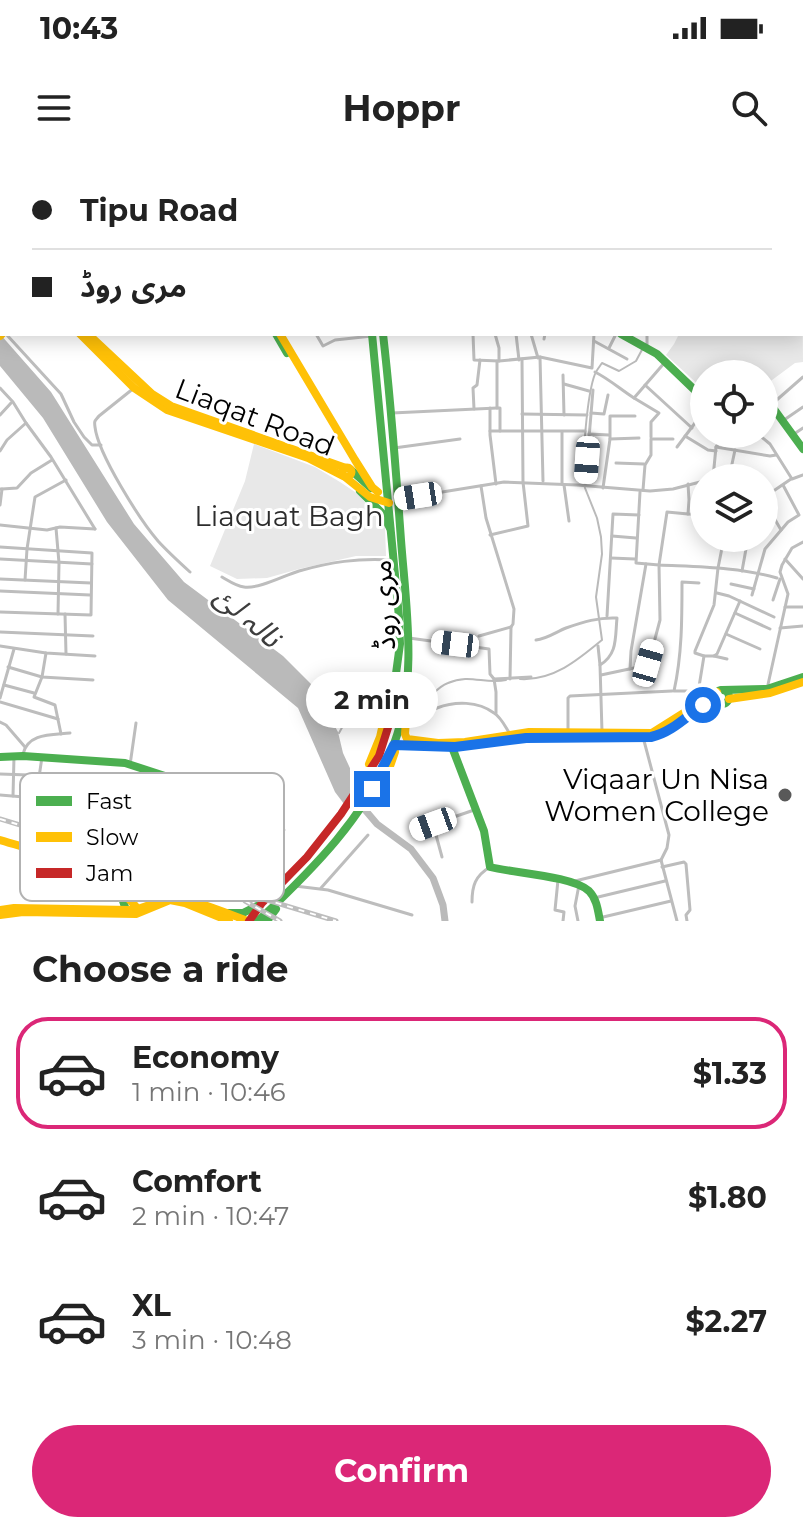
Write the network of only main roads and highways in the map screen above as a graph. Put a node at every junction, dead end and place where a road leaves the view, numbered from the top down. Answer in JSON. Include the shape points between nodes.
{"nodes":[{"id":1,"x":82,"y":336,"type":"edge"},
{"id":2,"x":90,"y":336,"type":"edge"},
{"id":3,"x":279,"y":336,"type":"edge"},
{"id":4,"x":372,"y":336,"type":"edge"},
{"id":5,"x":383,"y":336,"type":"edge"},
{"id":6,"x":623,"y":336,"type":"edge"},
{"id":7,"x":690,"y":385,"type":"edge"},
{"id":8,"x":778,"y":416,"type":"edge"},
{"id":9,"x":803,"y":449,"type":"edge"},
{"id":10,"x":386,"y":466,"type":"junction"},
{"id":11,"x":348,"y":470,"type":"junction"},
{"id":12,"x":360,"y":491,"type":"junction"},
{"id":13,"x":389,"y":503,"type":"junction"},
{"id":14,"x":392,"y":535,"type":"junction"},
{"id":15,"x":803,"y":680,"type":"edge"},
{"id":16,"x":720,"y":691,"type":"junction"},
{"id":17,"x":725,"y":701,"type":"junction"},
{"id":18,"x":390,"y":703,"type":"junction"},
{"id":19,"x":405,"y":707,"type":"junction"},
{"id":20,"x":394,"y":745,"type":"junction"},
{"id":21,"x":452,"y":747,"type":"junction"},
{"id":22,"x":0,"y":757,"type":"edge"},
{"id":23,"x":369,"y":764,"type":"dead end"},
{"id":24,"x":388,"y":772,"type":"dead end"},
{"id":25,"x":154,"y":773,"type":"edge"},
{"id":26,"x":327,"y":832,"type":"junction"},
{"id":27,"x":337,"y":838,"type":"junction"},
{"id":28,"x":0,"y":840,"type":"edge"},
{"id":29,"x":20,"y":846,"type":"edge"},
{"id":30,"x":284,"y":882,"type":"edge"},
{"id":31,"x":287,"y":893,"type":"junction"},
{"id":32,"x":284,"y":896,"type":"edge"},
{"id":33,"x":284,"y":897,"type":"edge"},
{"id":34,"x":123,"y":901,"type":"edge"},
{"id":35,"x":130,"y":901,"type":"edge"},
{"id":36,"x":156,"y":901,"type":"edge"},
{"id":37,"x":189,"y":901,"type":"edge"},
{"id":38,"x":279,"y":901,"type":"edge"},
{"id":39,"x":281,"y":901,"type":"edge"},
{"id":40,"x":262,"y":903,"type":"joint"},
{"id":41,"x":0,"y":912,"type":"edge"},
{"id":42,"x":127,"y":912,"type":"junction"},
{"id":43,"x":140,"y":912,"type":"junction"},
{"id":44,"x":227,"y":917,"type":"edge"},
{"id":45,"x":599,"y":919,"type":"edge"},
{"id":46,"x":248,"y":921,"type":"edge"},
{"id":47,"x":258,"y":921,"type":"edge"},
{"id":48,"x":267,"y":921,"type":"edge"}],
"edges":[{"from":1,"to":11,"type":"main road","name":"Liaqat Road","via":[[134,388],[167,410]]},
{"from":2,"to":11,"type":"main road","name":"Liaqat Road","via":[[171,406]]},
{"from":3,"to":11,"type":"main road","via":[[348,454]]},
{"from":4,"to":10,"type":"main road","name":"مری روڈ"},
{"from":5,"to":19,"type":"main road","name":"مری روڈ","via":[[409,638]]},
{"from":6,"to":7,"type":"main road","via":[[645,345]]},
{"from":8,"to":9,"type":"main road"},
{"from":10,"to":11,"type":"main road","name":"Liaqat Road","via":[[386,488],[378,492]]},
{"from":10,"to":13,"type":"main road","name":"مری روڈ"},
{"from":11,"to":12,"type":"main road","name":"Liaqat Road"},
{"from":12,"to":13,"type":"main road","name":"Liaqat Road"},
{"from":12,"to":14,"type":"main road","via":[[382,513]]},
{"from":13,"to":14,"type":"main road","name":"مری روڈ"},
{"from":14,"to":18,"type":"main road","name":"مری روڈ","via":[[400,639]]},
{"from":15,"to":16,"type":"main road","via":[[767,689]]},
{"from":15,"to":17,"type":"main road"},
{"from":16,"to":17,"type":"main road","via":[[727,692]]},
{"from":16,"to":19,"type":"main road","via":[[652,733],[413,741],[405,734]]},
{"from":17,"to":21,"type":"main road","via":[[703,705],[659,735],[526,738]]},
{"from":18,"to":23,"type":"main road"},
{"from":18,"to":26,"type":"main road","name":"مری روڈ","via":[[391,718],[379,756]]},
{"from":19,"to":20,"type":"main road","name":"مری روڈ"},
{"from":20,"to":21,"type":"main road"},
{"from":20,"to":24,"type":"main road"},
{"from":20,"to":27,"type":"main road","name":"مری روڈ","via":[[372,789]]},
{"from":21,"to":45,"type":"main road","via":[[484,831],[490,867],[587,888]]},
{"from":22,"to":25,"type":"main road","via":[[20,753],[110,761]]},
{"from":26,"to":27,"type":"main road"},
{"from":26,"to":30,"type":"main road","name":"مری روڈ"},
{"from":27,"to":31,"type":"main road","name":"مری روڈ"},
{"from":28,"to":29,"type":"main road"},
{"from":31,"to":32,"type":"main road","name":"مری روڈ"},
{"from":31,"to":33,"type":"main road"},
{"from":34,"to":42,"type":"main road"},
{"from":35,"to":43,"type":"main road"},
{"from":36,"to":43,"type":"main road"},
{"from":37,"to":44,"type":"main road"},
{"from":38,"to":47,"type":"main road","name":"مری روڈ"},
{"from":39,"to":48,"type":"main road"},
{"from":40,"to":44,"type":"main road"},
{"from":40,"to":46,"type":"main road","name":"مری روڈ"},
{"from":41,"to":42,"type":"main road"},
{"from":42,"to":43,"type":"main road"},
{"from":44,"to":46,"type":"main road"}]}
